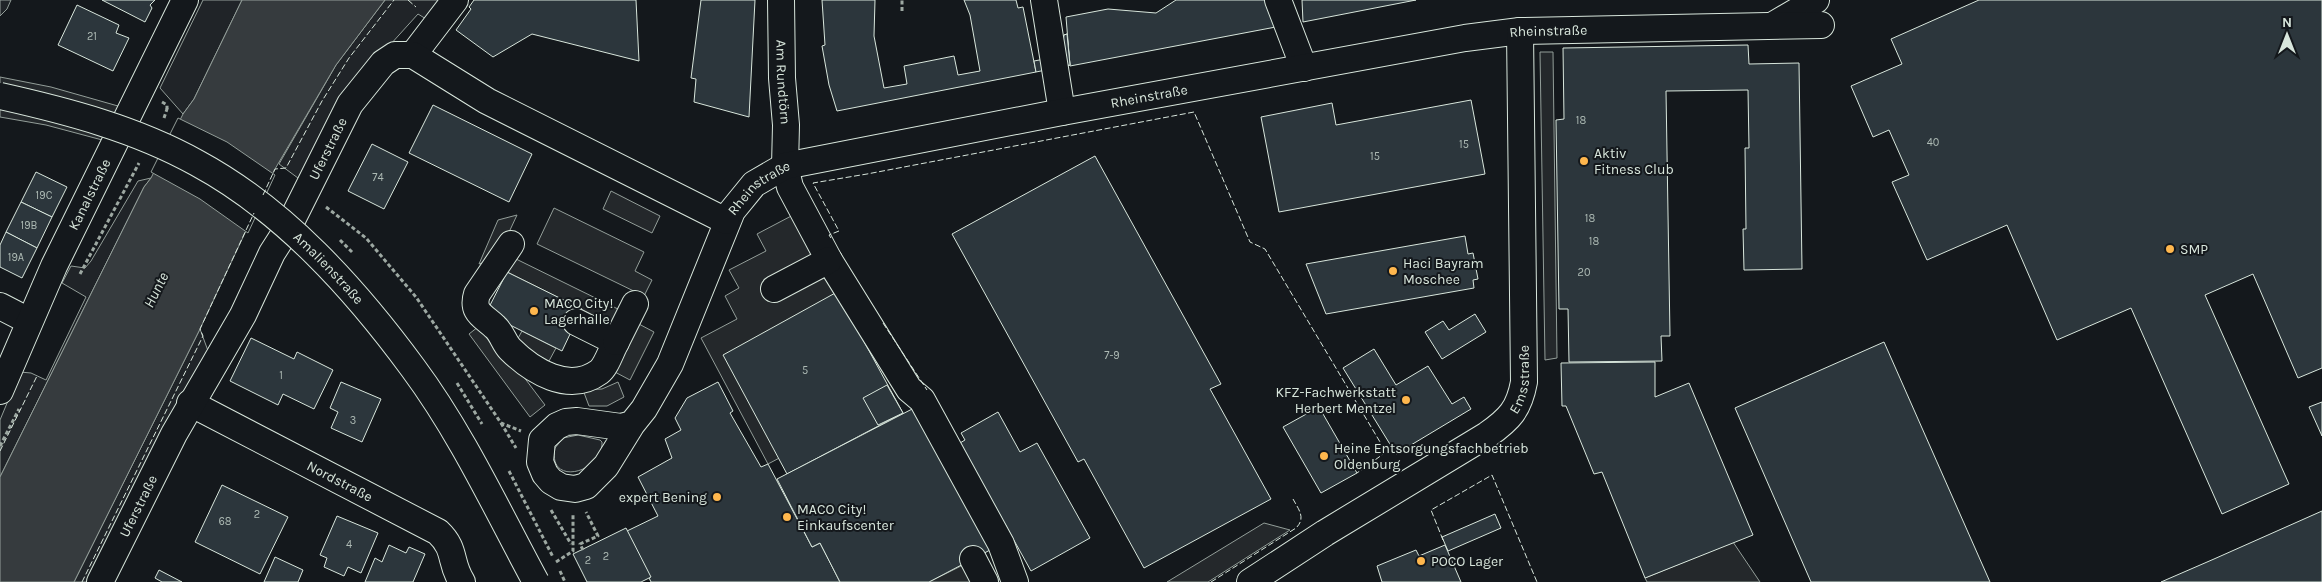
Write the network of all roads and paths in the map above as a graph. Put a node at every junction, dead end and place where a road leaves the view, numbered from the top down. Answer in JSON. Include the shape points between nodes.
{"nodes":[{"id":1,"x":185,"y":0,"type":"edge"},
{"id":2,"x":456,"y":0,"type":"edge"},
{"id":3,"x":782,"y":0,"type":"edge"},
{"id":4,"x":902,"y":0,"type":"edge"},
{"id":5,"x":1044,"y":0,"type":"edge"},
{"id":6,"x":1278,"y":0,"type":"edge"},
{"id":7,"x":902,"y":11,"type":"dead end"},
{"id":8,"x":1818,"y":12,"type":"edge"},
{"id":9,"x":1520,"y":31,"type":"junction"},
{"id":10,"x":413,"y":55,"type":"junction"},
{"id":11,"x":1304,"y":68,"type":"junction"},
{"id":12,"x":0,"y":96,"type":"edge"},
{"id":13,"x":1062,"y":112,"type":"junction"},
{"id":14,"x":785,"y":166,"type":"junction"},
{"id":15,"x":135,"y":170,"type":"dead end"},
{"id":16,"x":307,"y":191,"type":"junction"},
{"id":17,"x":726,"y":220,"type":"junction"},
{"id":18,"x":511,"y":244,"type":"dead end"},
{"id":19,"x":829,"y":260,"type":"junction"},
{"id":20,"x":84,"y":269,"type":"dead end"},
{"id":21,"x":774,"y":289,"type":"dead end"},
{"id":22,"x":635,"y":304,"type":"dead end"},
{"id":23,"x":0,"y":306,"type":"edge"},
{"id":24,"x":29,"y":321,"type":"junction"},
{"id":25,"x":576,"y":322,"type":"dead end"},
{"id":26,"x":616,"y":342,"type":"junction"},
{"id":27,"x":0,"y":391,"type":"edge"},
{"id":28,"x":190,"y":403,"type":"junction"},
{"id":29,"x":632,"y":424,"type":"junction"},
{"id":30,"x":542,"y":440,"type":"junction"},
{"id":31,"x":575,"y":489,"type":"junction"},
{"id":32,"x":571,"y":544,"type":"dead end"},
{"id":33,"x":583,"y":550,"type":"dead end"},
{"id":34,"x":973,"y":559,"type":"dead end"},
{"id":35,"x":556,"y":562,"type":"dead end"},
{"id":36,"x":1287,"y":572,"type":"edge"},
{"id":37,"x":454,"y":577,"type":"edge"},
{"id":38,"x":100,"y":582,"type":"edge"},
{"id":39,"x":536,"y":582,"type":"edge"},
{"id":40,"x":985,"y":582,"type":"edge"},
{"id":41,"x":1015,"y":582,"type":"edge"},
{"id":42,"x":1250,"y":582,"type":"edge"}],
"edges":[{"from":1,"to":24,"type":"street","name":"Kanalstraße"},
{"from":2,"to":10,"type":"street"},
{"from":3,"to":14,"type":"street","name":"Am Rundtörn"},
{"from":4,"to":7,"type":"path"},
{"from":5,"to":13,"type":"street"},
{"from":6,"to":11,"type":"street"},
{"from":8,"to":9,"type":"street","name":"Rheinstraße","via":[[1772,25]]},
{"from":9,"to":11,"type":"street","name":"Rheinstraße"},
{"from":9,"to":36,"type":"street","name":"Emsstraße","via":[[1524,372],[1521,398],[1514,413],[1495,429],[1325,532]]},
{"from":10,"to":16,"type":"street","name":"Uferstraße","via":[[396,55],[384,63],[350,104]]},
{"from":10,"to":17,"type":"street","via":[[488,101]]},
{"from":11,"to":13,"type":"street","name":"Rheinstraße"},
{"from":12,"to":39,"type":"street","name":"Amalienstraße","bridge":true,"via":[[58,109],[153,142],[198,163],[254,201],[292,232],[325,263],[414,368],[460,440]]},
{"from":13,"to":14,"type":"street","name":"Rheinstraße"},
{"from":14,"to":17,"type":"street","name":"Rheinstraße","via":[[754,184]]},
{"from":14,"to":19,"type":"street","name":"Am Rundtörn","via":[[790,187]]},
{"from":15,"to":20,"type":"path"},
{"from":16,"to":28,"type":"street","name":"Uferstraße","via":[[272,253],[243,315]]},
{"from":16,"to":30,"type":"path","via":[[366,238],[416,297],[501,423]]},
{"from":17,"to":29,"type":"street","name":"Rheinstraße","via":[[670,364]]},
{"from":18,"to":26,"type":"street","via":[[474,303],[478,314],[496,328],[509,348],[544,376],[565,381],[585,379],[600,372]]},
{"from":19,"to":21,"type":"street"},
{"from":19,"to":41,"type":"street","name":"Am Rundtörn","via":[[909,389],[922,400],[1001,544]]},
{"from":22,"to":26,"type":"street"},
{"from":23,"to":24,"type":"street"},
{"from":24,"to":27,"type":"street","name":"Kanalstraße"},
{"from":25,"to":26,"type":"street"},
{"from":28,"to":37,"type":"street","name":"Nordstraße","via":[[438,532],[450,546]]},
{"from":28,"to":38,"type":"street","name":"Uferstraße"},
{"from":29,"to":30,"type":"street","via":[[621,427],[566,422]]},
{"from":29,"to":31,"type":"street","name":"Rheinstraße","via":[[597,478]]},
{"from":30,"to":31,"type":"street","via":[[540,462],[545,474],[561,487]]},
{"from":31,"to":33,"type":"path","via":[[598,536],[580,544]]},
{"from":32,"to":35,"type":"path","via":[[572,551]]},
{"from":34,"to":40,"type":"street"},
{"from":36,"to":42,"type":"street","name":"Emsstraße"}]}
